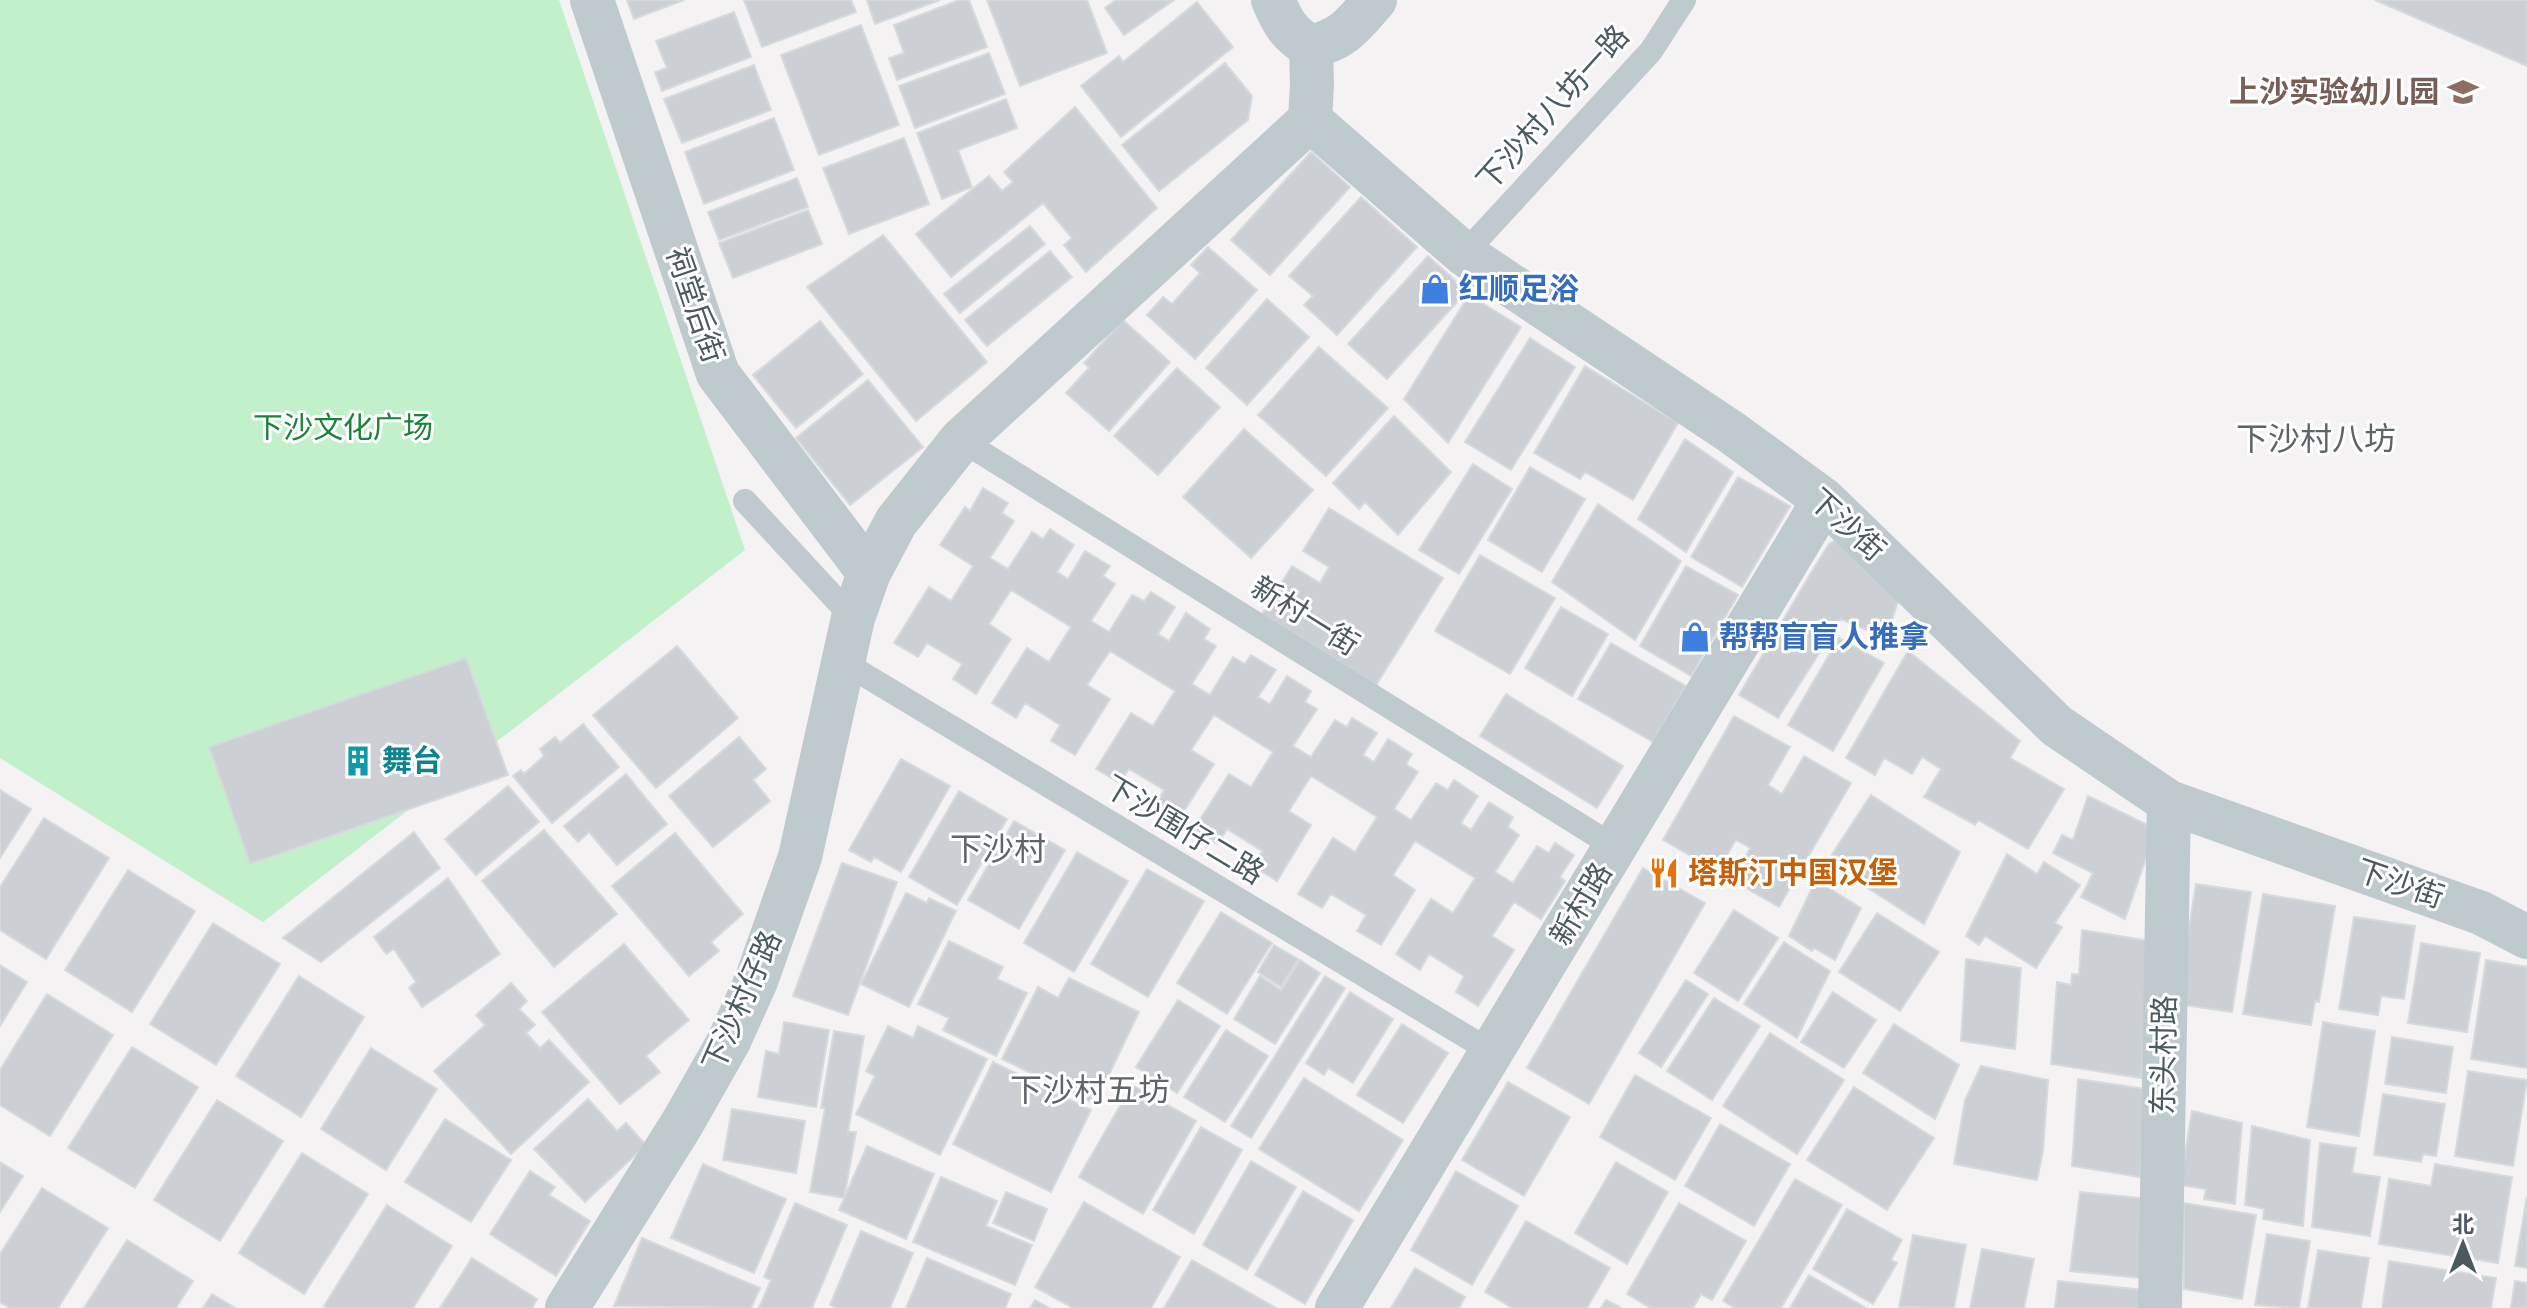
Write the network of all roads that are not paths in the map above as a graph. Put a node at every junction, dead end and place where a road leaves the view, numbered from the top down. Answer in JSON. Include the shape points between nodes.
{"nodes":[{"id":1,"x":592,"y":0,"type":"edge"},
{"id":2,"x":1273,"y":0,"type":"edge"},
{"id":3,"x":1375,"y":0,"type":"edge"},
{"id":4,"x":1684,"y":0,"type":"edge"},
{"id":5,"x":1311,"y":47,"type":"junction"},
{"id":6,"x":1310,"y":120,"type":"junction"},
{"id":7,"x":1464,"y":254,"type":"junction"},
{"id":8,"x":961,"y":440,"type":"junction"},
{"id":9,"x":1824,"y":500,"type":"junction"},
{"id":10,"x":745,"y":501,"type":"dead end"},
{"id":11,"x":869,"y":573,"type":"junction"},
{"id":12,"x":853,"y":618,"type":"junction"},
{"id":13,"x":843,"y":662,"type":"junction"},
{"id":14,"x":2169,"y":802,"type":"junction"},
{"id":15,"x":1615,"y":847,"type":"junction"},
{"id":16,"x":2527,"y":937,"type":"edge"},
{"id":17,"x":1492,"y":1052,"type":"junction"},
{"id":18,"x":567,"y":1308,"type":"edge"},
{"id":19,"x":1337,"y":1308,"type":"edge"},
{"id":20,"x":2160,"y":1308,"type":"edge"}],
"edges":[{"from":1,"to":11,"type":"street","name":"祠堂后街","via":[[718,374]]},
{"from":2,"to":5,"type":"street","via":[[1284,25]]},
{"from":3,"to":5,"type":"street","via":[[1334,41]]},
{"from":4,"to":7,"type":"lane","name":"下沙村八坊一路","via":[[1651,51]]},
{"from":5,"to":6,"type":"street"},
{"from":6,"to":7,"type":"street","name":"下沙街"},
{"from":6,"to":8,"type":"street","name":"下沙村仔路"},
{"from":7,"to":9,"type":"street","name":"下沙街"},
{"from":8,"to":11,"type":"street","name":"下沙村仔路","via":[[896,522]]},
{"from":8,"to":15,"type":"lane","name":"新村一街"},
{"from":9,"to":14,"type":"street","name":"下沙街","via":[[2057,726]]},
{"from":9,"to":15,"type":"street","name":"新村路"},
{"from":10,"to":12,"type":"lane"},
{"from":11,"to":12,"type":"street","name":"下沙村仔路"},
{"from":12,"to":13,"type":"street","name":"下沙村仔路"},
{"from":13,"to":17,"type":"lane","name":"下沙围仔二路"},
{"from":13,"to":18,"type":"street","name":"下沙村仔路","via":[[800,857],[756,981],[683,1122]]},
{"from":14,"to":16,"type":"street","name":"下沙街","via":[[2481,913]]},
{"from":14,"to":20,"type":"street","name":"东头村路"},
{"from":15,"to":17,"type":"street","name":"新村路"},
{"from":17,"to":19,"type":"street","name":"新村路"}]}
